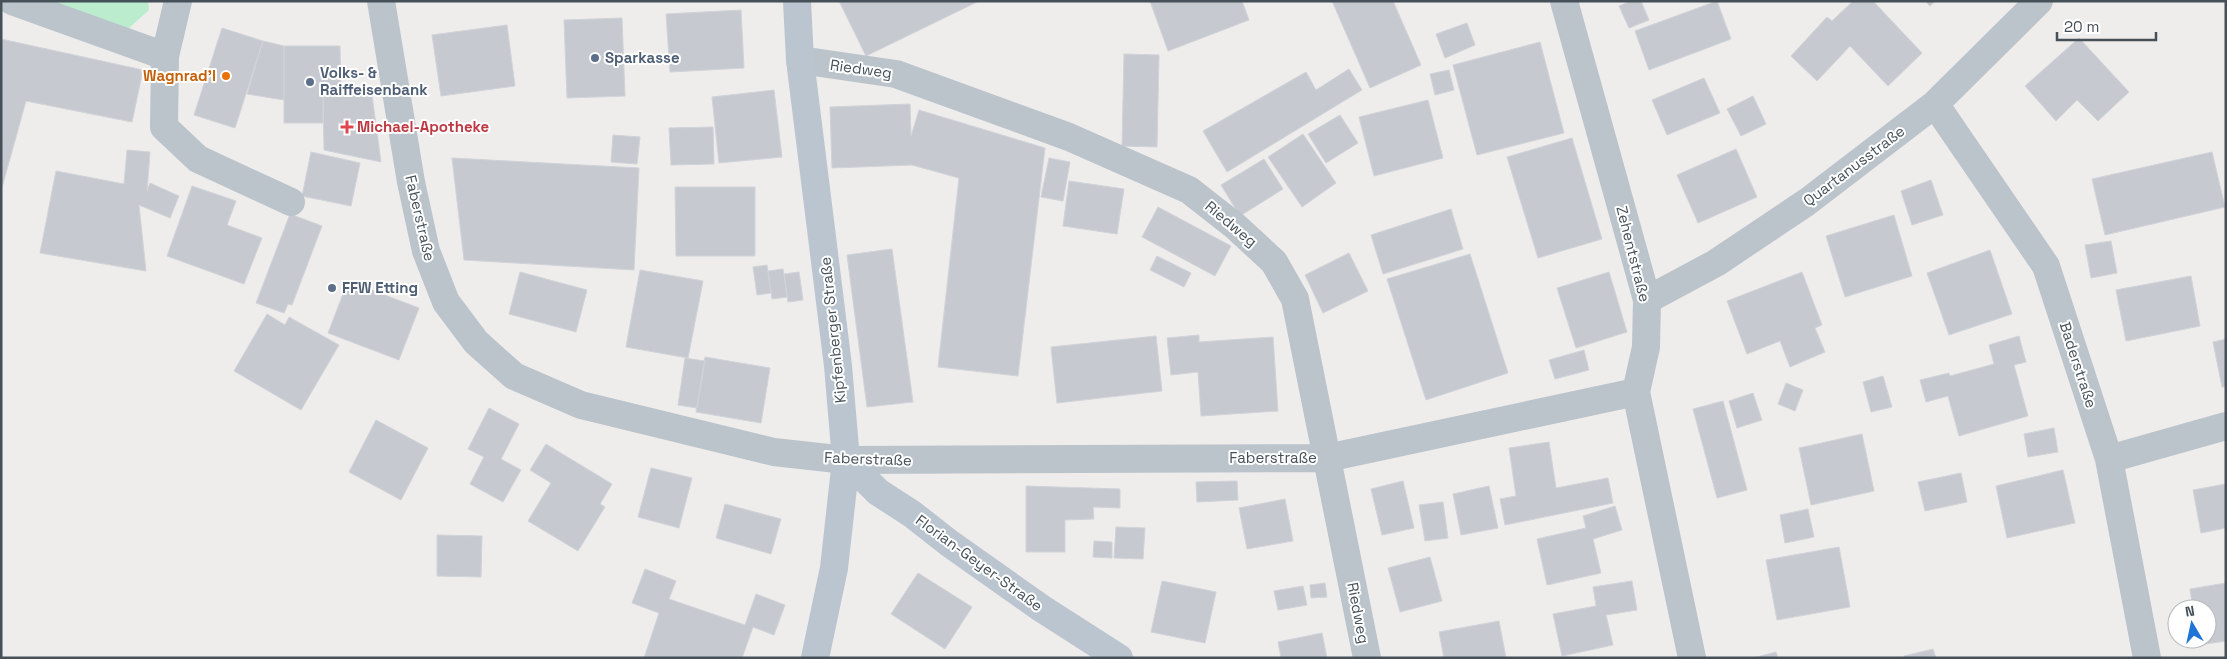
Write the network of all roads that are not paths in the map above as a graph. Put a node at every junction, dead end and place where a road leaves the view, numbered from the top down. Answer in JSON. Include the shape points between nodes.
{"nodes":[{"id":1,"x":12,"y":1,"type":"edge"},
{"id":2,"x":178,"y":1,"type":"edge"},
{"id":3,"x":381,"y":1,"type":"edge"},
{"id":4,"x":797,"y":1,"type":"edge"},
{"id":5,"x":1564,"y":1,"type":"edge"},
{"id":6,"x":2039,"y":1,"type":"edge"},
{"id":7,"x":165,"y":56,"type":"junction"},
{"id":8,"x":800,"y":60,"type":"junction"},
{"id":9,"x":1935,"y":104,"type":"junction"},
{"id":10,"x":291,"y":202,"type":"dead end"},
{"id":11,"x":1647,"y":300,"type":"junction"},
{"id":12,"x":1636,"y":392,"type":"junction"},
{"id":13,"x":2226,"y":426,"type":"edge"},
{"id":14,"x":1327,"y":458,"type":"junction"},
{"id":15,"x":2109,"y":459,"type":"junction"},
{"id":16,"x":846,"y":460,"type":"junction"},
{"id":17,"x":815,"y":658,"type":"edge"},
{"id":18,"x":1119,"y":658,"type":"edge"},
{"id":19,"x":1367,"y":658,"type":"edge"},
{"id":20,"x":1692,"y":658,"type":"edge"},
{"id":21,"x":2147,"y":658,"type":"edge"}],
"edges":[{"from":1,"to":7,"type":"street"},
{"from":2,"to":7,"type":"street"},
{"from":3,"to":16,"type":"street","name":"Faberstraße","via":[[411,182],[426,251],[446,302],[476,342],[514,376],[581,406],[774,452]]},
{"from":4,"to":8,"type":"street","name":"Kipfenberger Straße"},
{"from":5,"to":11,"type":"street","name":"Zehentstraße"},
{"from":6,"to":9,"type":"street","name":"Quartanusstraße"},
{"from":7,"to":10,"type":"street","via":[[164,127],[198,159]]},
{"from":8,"to":14,"type":"street","name":"Riedweg","via":[[896,74],[1069,137],[1189,190],[1236,226],[1274,262],[1295,299]]},
{"from":8,"to":16,"type":"street","name":"Kipfenberger Straße","via":[[838,366]]},
{"from":9,"to":11,"type":"street","name":"Quartanusstraße","via":[[1799,208],[1716,264]]},
{"from":9,"to":15,"type":"street","name":"Baderstraße","via":[[2046,266]]},
{"from":11,"to":12,"type":"street","name":"Zehentstraße","via":[[1646,347]]},
{"from":12,"to":14,"type":"street","name":"Faberstraße"},
{"from":12,"to":20,"type":"street","name":"Zehentstraße"},
{"from":13,"to":15,"type":"street"},
{"from":14,"to":16,"type":"street","name":"Faberstraße"},
{"from":14,"to":19,"type":"street","name":"Riedweg"},
{"from":15,"to":21,"type":"street","name":"Baderstraße"},
{"from":16,"to":17,"type":"street","name":"Kipfenberger Straße","via":[[834,568]]},
{"from":16,"to":18,"type":"street","name":"Florian-Geyer-Straße","via":[[878,492],[1041,608]]}]}
